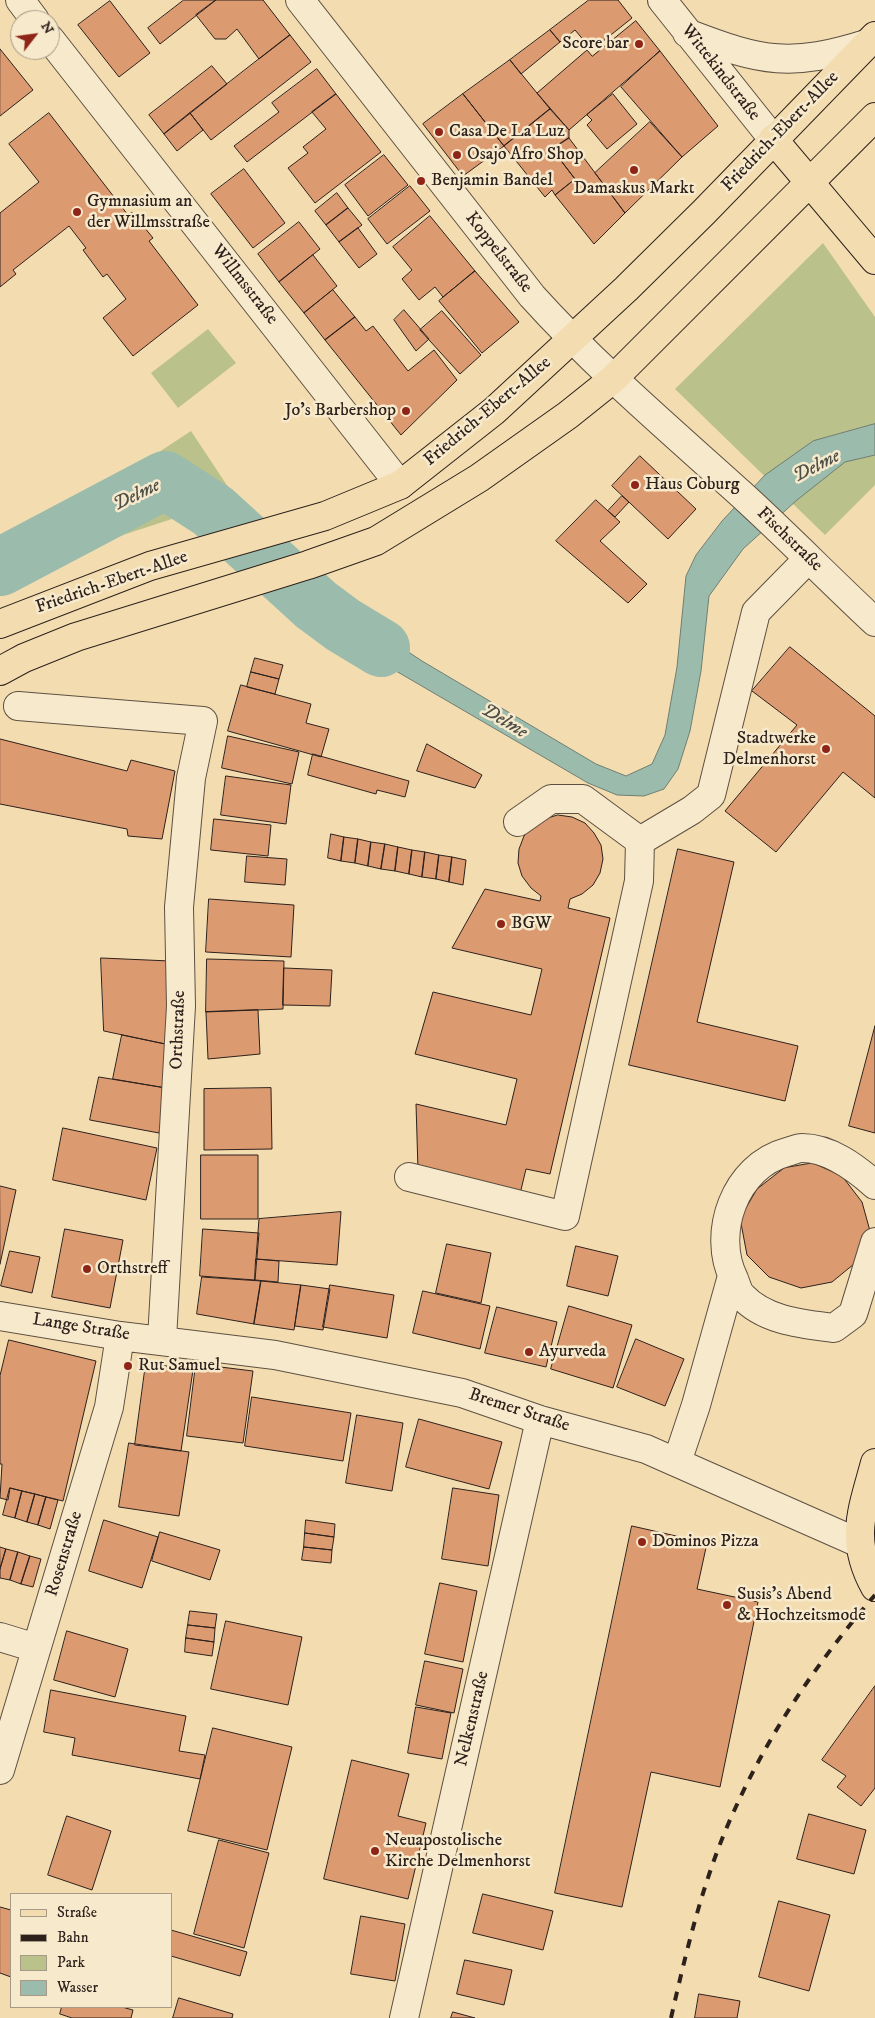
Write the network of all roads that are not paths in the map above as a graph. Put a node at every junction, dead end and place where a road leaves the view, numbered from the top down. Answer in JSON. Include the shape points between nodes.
{"nodes":[{"id":1,"x":300,"y":0,"type":"edge"},
{"id":2,"x":662,"y":0,"type":"edge"},
{"id":3,"x":688,"y":33,"type":"junction"},
{"id":4,"x":872,"y":40,"type":"edge"},
{"id":5,"x":60,"y":52,"type":"edge"},
{"id":6,"x":875,"y":117,"type":"edge"},
{"id":7,"x":773,"y":139,"type":"junction"},
{"id":8,"x":810,"y":183,"type":"junction"},
{"id":9,"x":875,"y":260,"type":"edge"},
{"id":10,"x":571,"y":339,"type":"junction"},
{"id":11,"x":613,"y":379,"type":"junction"},
{"id":12,"x":400,"y":486,"type":"junction"},
{"id":13,"x":808,"y":559,"type":"junction"},
{"id":14,"x":875,"y":622,"type":"edge"},
{"id":15,"x":0,"y":624,"type":"edge"},
{"id":16,"x":0,"y":671,"type":"edge"},
{"id":17,"x":18,"y":706,"type":"dead end"},
{"id":18,"x":518,"y":822,"type":"dead end"},
{"id":19,"x":640,"y":841,"type":"junction"},
{"id":20,"x":409,"y":1177,"type":"dead end"},
{"id":21,"x":875,"y":1186,"type":"edge"},
{"id":22,"x":875,"y":1242,"type":"edge"},
{"id":23,"x":732,"y":1276,"type":"junction"},
{"id":24,"x":0,"y":1316,"type":"edge"},
{"id":25,"x":120,"y":1336,"type":"junction"},
{"id":26,"x":162,"y":1339,"type":"junction"},
{"id":27,"x":540,"y":1420,"type":"junction"},
{"id":28,"x":676,"y":1462,"type":"junction"},
{"id":29,"x":875,"y":1463,"type":"edge"},
{"id":30,"x":859,"y":1543,"type":"junction"},
{"id":31,"x":875,"y":1587,"type":"edge"},
{"id":32,"x":0,"y":1637,"type":"edge"},
{"id":33,"x":36,"y":1648,"type":"junction"},
{"id":34,"x":0,"y":1770,"type":"edge"},
{"id":35,"x":404,"y":2018,"type":"edge"}],
"edges":[{"from":1,"to":10,"type":"street","name":"Koppelstraße","via":[[532,296]]},
{"from":2,"to":3,"type":"street","name":"Wittekindstraße"},
{"from":3,"to":4,"type":"street","via":[[750,56],[772,59],[813,58]]},
{"from":3,"to":7,"type":"street","name":"Wittekindstraße"},
{"from":4,"to":7,"type":"main road","name":"Friedrich-Ebert-Allee"},
{"from":5,"to":12,"type":"street","name":"Willmsstraße"},
{"from":6,"to":8,"type":"main road"},
{"from":7,"to":8,"type":"main road","name":"Wittekindstraße"},
{"from":7,"to":10,"type":"main road","name":"Friedrich-Ebert-Allee","via":[[704,212]]},
{"from":8,"to":9,"type":"main road","name":"Wittekindstraße"},
{"from":8,"to":11,"type":"main road"},
{"from":10,"to":11,"type":"street","name":"Koppelstraße"},
{"from":10,"to":12,"type":"main road","name":"Friedrich-Ebert-Allee","via":[[494,411]]},
{"from":11,"to":13,"type":"street","name":"Fischstraße"},
{"from":11,"to":16,"type":"main road","via":[[568,416],[487,473],[376,541],[76,637]]},
{"from":12,"to":15,"type":"main road","name":"Friedrich-Ebert-Allee","via":[[325,516],[142,569]]},
{"from":13,"to":14,"type":"street","name":"Fischstraße"},
{"from":13,"to":19,"type":"street","via":[[756,612],[711,795]]},
{"from":17,"to":26,"type":"street","name":"Orthstraße","via":[[203,721],[191,778],[179,906],[181,1006]]},
{"from":18,"to":19,"type":"street","via":[[551,799],[583,799]]},
{"from":19,"to":20,"type":"street","via":[[640,881],[564,1216]]},
{"from":21,"to":23,"type":"street","via":[[838,1157],[802,1148],[775,1155],[760,1166],[735,1197],[725,1238],[725,1256]]},
{"from":22,"to":23,"type":"street","via":[[853,1314],[834,1328],[785,1320],[762,1311],[742,1296]]},
{"from":23,"to":28,"type":"street","via":[[696,1405]]},
{"from":24,"to":25,"type":"street","name":"Lange Straße"},
{"from":25,"to":26,"type":"street","name":"Lange Straße"},
{"from":25,"to":33,"type":"street","name":"Rosenstraße","via":[[109,1407]]},
{"from":26,"to":27,"type":"street","name":"Bremer Straße","via":[[275,1355],[391,1377],[462,1393]]},
{"from":27,"to":28,"type":"street","name":"Bremer Straße","via":[[646,1449]]},
{"from":27,"to":35,"type":"street","name":"Nelkenstraße"},
{"from":28,"to":30,"type":"street","name":"Bremer Straße"},
{"from":29,"to":30,"type":"main road","via":[[861,1516]]},
{"from":30,"to":31,"type":"main road","via":[[865,1569]]},
{"from":32,"to":33,"type":"street"},
{"from":33,"to":34,"type":"street","name":"Rosenstraße"}]}
